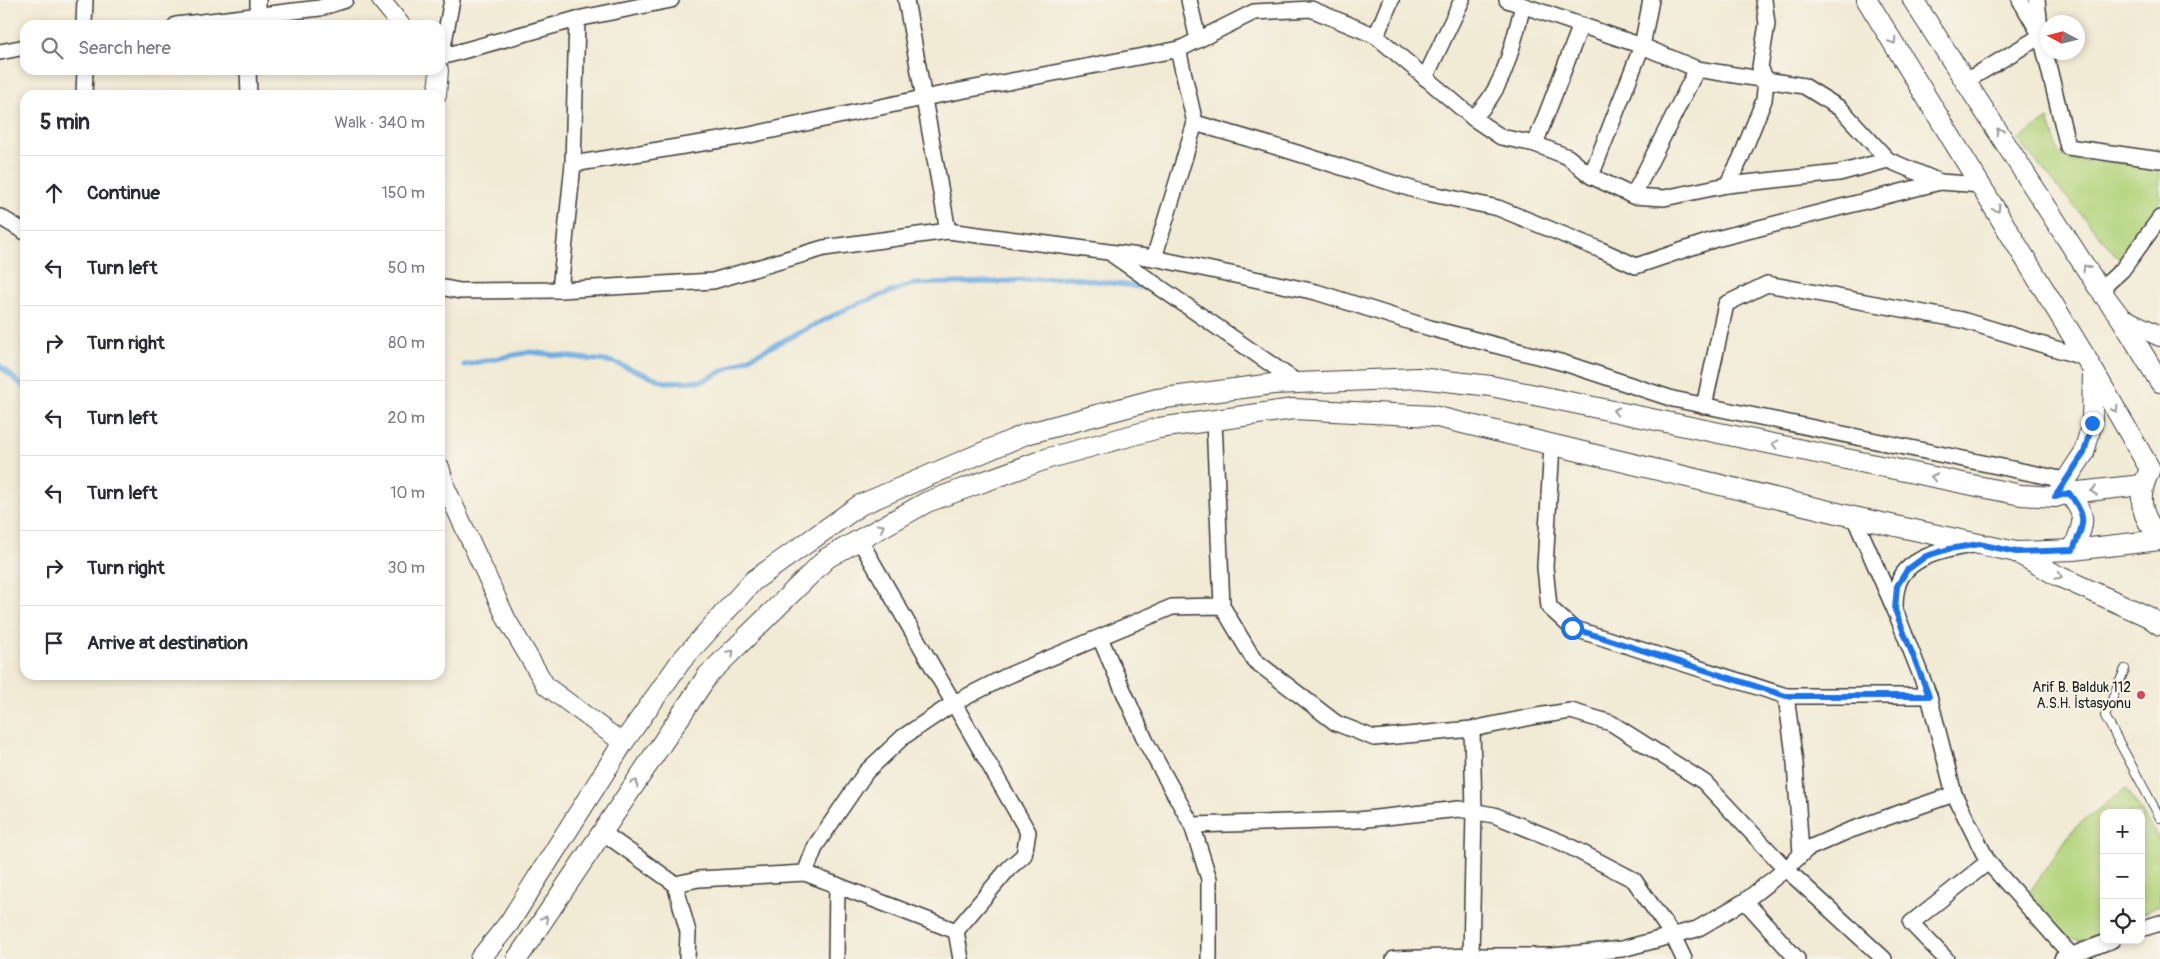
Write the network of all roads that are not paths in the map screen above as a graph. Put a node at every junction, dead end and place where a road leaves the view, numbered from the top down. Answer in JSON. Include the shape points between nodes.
{"nodes":[{"id":1,"x":84,"y":0,"type":"edge"},
{"id":2,"x":345,"y":0,"type":"edge"},
{"id":3,"x":381,"y":0,"type":"edge"},
{"id":4,"x":452,"y":0,"type":"edge"},
{"id":5,"x":906,"y":0,"type":"edge"},
{"id":6,"x":1189,"y":0,"type":"edge"},
{"id":7,"x":1391,"y":0,"type":"edge"},
{"id":8,"x":1462,"y":0,"type":"edge"},
{"id":9,"x":1507,"y":0,"type":"edge"},
{"id":10,"x":1651,"y":0,"type":"edge"},
{"id":11,"x":1764,"y":0,"type":"edge"},
{"id":12,"x":1867,"y":0,"type":"edge"},
{"id":13,"x":1914,"y":0,"type":"edge"},
{"id":14,"x":2020,"y":0,"type":"edge"},
{"id":15,"x":2037,"y":0,"type":"edge"},
{"id":16,"x":664,"y":1,"type":"edge"},
{"id":17,"x":1523,"y":6,"type":"junction"},
{"id":18,"x":258,"y":7,"type":"edge"},
{"id":19,"x":576,"y":19,"type":"junction"},
{"id":20,"x":84,"y":20,"type":"edge"},
{"id":21,"x":199,"y":20,"type":"edge"},
{"id":22,"x":249,"y":20,"type":"edge"},
{"id":23,"x":397,"y":20,"type":"edge"},
{"id":24,"x":1581,"y":25,"type":"junction"},
{"id":25,"x":2040,"y":27,"type":"edge"},
{"id":26,"x":2040,"y":34,"type":"edge"},
{"id":27,"x":445,"y":36,"type":"edge"},
{"id":28,"x":1376,"y":36,"type":"junction"},
{"id":29,"x":2040,"y":37,"type":"edge"},
{"id":30,"x":1198,"y":40,"type":"junction"},
{"id":31,"x":1642,"y":46,"type":"junction"},
{"id":32,"x":20,"y":48,"type":"edge"},
{"id":33,"x":1178,"y":50,"type":"junction"},
{"id":34,"x":0,"y":52,"type":"edge"},
{"id":35,"x":445,"y":60,"type":"edge"},
{"id":36,"x":2047,"y":60,"type":"edge"},
{"id":37,"x":1696,"y":69,"type":"junction"},
{"id":38,"x":84,"y":75,"type":"edge"},
{"id":39,"x":248,"y":75,"type":"edge"},
{"id":40,"x":438,"y":75,"type":"edge"},
{"id":41,"x":1425,"y":78,"type":"junction"},
{"id":42,"x":1766,"y":80,"type":"junction"},
{"id":43,"x":1966,"y":81,"type":"junction"},
{"id":44,"x":84,"y":90,"type":"edge"},
{"id":45,"x":249,"y":90,"type":"edge"},
{"id":46,"x":437,"y":90,"type":"edge"},
{"id":47,"x":923,"y":98,"type":"junction"},
{"id":48,"x":1473,"y":118,"type":"junction"},
{"id":49,"x":1195,"y":124,"type":"junction"},
{"id":50,"x":1535,"y":144,"type":"junction"},
{"id":51,"x":1888,"y":160,"type":"junction"},
{"id":52,"x":2160,"y":160,"type":"edge"},
{"id":53,"x":573,"y":164,"type":"junction"},
{"id":54,"x":1591,"y":176,"type":"junction"},
{"id":55,"x":1940,"y":182,"type":"junction"},
{"id":56,"x":1727,"y":185,"type":"junction"},
{"id":57,"x":1982,"y":185,"type":"junction"},
{"id":58,"x":1633,"y":196,"type":"junction"},
{"id":59,"x":0,"y":217,"type":"edge"},
{"id":60,"x":2160,"y":218,"type":"edge"},
{"id":61,"x":20,"y":229,"type":"edge"},
{"id":62,"x":948,"y":231,"type":"junction"},
{"id":63,"x":1110,"y":253,"type":"junction"},
{"id":64,"x":1154,"y":258,"type":"junction"},
{"id":65,"x":445,"y":288,"type":"edge"},
{"id":66,"x":560,"y":290,"type":"junction"},
{"id":67,"x":2100,"y":290,"type":"junction"},
{"id":68,"x":2121,"y":318,"type":"junction"},
{"id":69,"x":2160,"y":336,"type":"edge"},
{"id":70,"x":2090,"y":364,"type":"junction"},
{"id":71,"x":2160,"y":382,"type":"edge"},
{"id":72,"x":1298,"y":383,"type":"junction"},
{"id":73,"x":1704,"y":406,"type":"junction"},
{"id":74,"x":1214,"y":420,"type":"junction"},
{"id":75,"x":1552,"y":444,"type":"junction"},
{"id":76,"x":2151,"y":471,"type":"edge"},
{"id":77,"x":445,"y":484,"type":"edge"},
{"id":78,"x":2063,"y":490,"type":"junction"},
{"id":79,"x":1854,"y":516,"type":"junction"},
{"id":80,"x":2160,"y":538,"type":"edge"},
{"id":81,"x":859,"y":540,"type":"junction"},
{"id":82,"x":1979,"y":544,"type":"junction"},
{"id":83,"x":2073,"y":550,"type":"junction"},
{"id":84,"x":2016,"y":552,"type":"junction"},
{"id":85,"x":1222,"y":606,"type":"junction"},
{"id":86,"x":1895,"y":610,"type":"junction"},
{"id":87,"x":2160,"y":625,"type":"edge"},
{"id":88,"x":1100,"y":638,"type":"junction"},
{"id":89,"x":2125,"y":669,"type":"dead end"},
{"id":90,"x":1786,"y":696,"type":"junction"},
{"id":91,"x":1929,"y":696,"type":"junction"},
{"id":92,"x":954,"y":703,"type":"junction"},
{"id":93,"x":1472,"y":729,"type":"junction"},
{"id":94,"x":623,"y":743,"type":"junction"},
{"id":95,"x":1954,"y":794,"type":"junction"},
{"id":96,"x":1474,"y":812,"type":"junction"},
{"id":97,"x":2160,"y":818,"type":"edge"},
{"id":98,"x":1192,"y":825,"type":"junction"},
{"id":99,"x":602,"y":832,"type":"junction"},
{"id":100,"x":1801,"y":854,"type":"junction"},
{"id":101,"x":1988,"y":862,"type":"junction"},
{"id":102,"x":1786,"y":869,"type":"junction"},
{"id":103,"x":805,"y":873,"type":"junction"},
{"id":104,"x":675,"y":884,"type":"junction"},
{"id":105,"x":837,"y":885,"type":"junction"},
{"id":106,"x":1745,"y":901,"type":"junction"},
{"id":107,"x":2160,"y":922,"type":"edge"},
{"id":108,"x":2145,"y":928,"type":"edge"},
{"id":109,"x":956,"y":931,"type":"junction"},
{"id":110,"x":1672,"y":936,"type":"junction"},
{"id":111,"x":2101,"y":944,"type":"edge"},
{"id":112,"x":1622,"y":954,"type":"edge"},
{"id":113,"x":1471,"y":956,"type":"junction"},
{"id":114,"x":1519,"y":957,"type":"edge"},
{"id":115,"x":2067,"y":957,"type":"edge"},
{"id":116,"x":480,"y":959,"type":"edge"},
{"id":117,"x":517,"y":959,"type":"edge"},
{"id":118,"x":687,"y":959,"type":"edge"},
{"id":119,"x":836,"y":959,"type":"edge"},
{"id":120,"x":961,"y":959,"type":"edge"},
{"id":121,"x":1209,"y":959,"type":"edge"},
{"id":122,"x":1394,"y":959,"type":"edge"},
{"id":123,"x":1684,"y":959,"type":"edge"},
{"id":124,"x":1797,"y":959,"type":"edge"},
{"id":125,"x":1884,"y":959,"type":"edge"},
{"id":126,"x":1946,"y":959,"type":"edge"}],
"edges":[{"from":1,"to":20,"type":"street"},
{"from":2,"to":18,"type":"street","via":[[320,8]]},
{"from":3,"to":23,"type":"street"},
{"from":4,"to":27,"type":"street"},
{"from":5,"to":47,"type":"street"},
{"from":6,"to":30,"type":"street"},
{"from":7,"to":28,"type":"street"},
{"from":8,"to":41,"type":"street"},
{"from":9,"to":17,"type":"street"},
{"from":10,"to":31,"type":"street"},
{"from":11,"to":42,"type":"street","via":[[1767,24],[1760,66]]},
{"from":12,"to":57,"type":"main road","one_way":true},
{"from":13,"to":43,"type":"main road"},
{"from":14,"to":26,"type":"street"},
{"from":15,"to":25,"type":"street"},
{"from":16,"to":19,"type":"street"},
{"from":17,"to":24,"type":"street"},
{"from":17,"to":48,"type":"street","via":[[1504,76],[1486,106]]},
{"from":18,"to":21,"type":"street"},
{"from":18,"to":22,"type":"street"},
{"from":19,"to":35,"type":"street"},
{"from":19,"to":53,"type":"street"},
{"from":24,"to":31,"type":"street"},
{"from":24,"to":50,"type":"street"},
{"from":28,"to":30,"type":"street","via":[[1311,9],[1254,12]]},
{"from":28,"to":41,"type":"street"},
{"from":29,"to":43,"type":"street"},
{"from":30,"to":33,"type":"street"},
{"from":31,"to":37,"type":"street"},
{"from":31,"to":54,"type":"street"},
{"from":32,"to":34,"type":"street"},
{"from":33,"to":47,"type":"street"},
{"from":33,"to":49,"type":"street"},
{"from":36,"to":52,"type":"street","via":[[2068,147]]},
{"from":37,"to":42,"type":"street"},
{"from":37,"to":58,"type":"street"},
{"from":38,"to":44,"type":"street"},
{"from":39,"to":45,"type":"street"},
{"from":40,"to":46,"type":"street"},
{"from":41,"to":48,"type":"street"},
{"from":42,"to":51,"type":"street","via":[[1804,86],[1841,109]]},
{"from":42,"to":56,"type":"street","via":[[1764,100]]},
{"from":67,"to":43,"type":"main road","one_way":true},
{"from":47,"to":53,"type":"street","via":[[745,136]]},
{"from":47,"to":62,"type":"street"},
{"from":48,"to":50,"type":"street","via":[[1501,137]]},
{"from":49,"to":55,"type":"street","via":[[1284,148],[1418,191],[1498,208],[1636,266],[1716,239]]},
{"from":49,"to":64,"type":"street"},
{"from":50,"to":54,"type":"street","via":[[1568,157]]},
{"from":51,"to":55,"type":"street"},
{"from":51,"to":56,"type":"street","via":[[1839,173]]},
{"from":53,"to":66,"type":"street"},
{"from":54,"to":58,"type":"street"},
{"from":55,"to":57,"type":"street"},
{"from":56,"to":58,"type":"street","via":[[1664,198]]},
{"from":57,"to":70,"type":"main road","one_way":true},
{"from":59,"to":61,"type":"street"},
{"from":60,"to":67,"type":"street","via":[[2122,270]]},
{"from":62,"to":63,"type":"street"},
{"from":62,"to":66,"type":"street","via":[[824,248],[713,281]]},
{"from":63,"to":64,"type":"street"},
{"from":63,"to":72,"type":"street"},
{"from":64,"to":73,"type":"street","via":[[1316,292]]},
{"from":65,"to":66,"type":"street","via":[[460,291]]},
{"from":67,"to":68,"type":"main road"},
{"from":68,"to":69,"type":"main road"},
{"from":68,"to":71,"type":"main road"},
{"from":70,"to":73,"type":"street","via":[[1962,320],[1767,284],[1726,304]]},
{"from":70,"to":76,"type":"main road","one_way":true},
{"from":70,"to":78,"type":"main road","via":[[2092,423],[2084,453]]},
{"from":78,"to":72,"type":"main road","one_way":true,"via":[[2021,495],[1491,386],[1419,378]]},
{"from":72,"to":94,"type":"main road","via":[[1156,399],[1026,434],[860,505],[753,581],[681,661]]},
{"from":73,"to":78,"type":"street"},
{"from":74,"to":75,"type":"main road","via":[[1293,408],[1433,416]]},
{"from":81,"to":74,"type":"main road","one_way":true,"via":[[926,502],[1049,458],[1159,428]]},
{"from":74,"to":85,"type":"street"},
{"from":75,"to":79,"type":"main road"},
{"from":75,"to":90,"type":"street","via":[[1545,568],[1549,607],[1572,628]]},
{"from":76,"to":78,"type":"main road","one_way":true},
{"from":76,"to":80,"type":"main road","via":[[2141,501],[2144,516]]},
{"from":77,"to":94,"type":"street","via":[[507,620],[546,686]]},
{"from":78,"to":83,"type":"main road","via":[[2081,509],[2083,525]]},
{"from":79,"to":82,"type":"main road"},
{"from":79,"to":86,"type":"street"},
{"from":80,"to":83,"type":"main road"},
{"from":81,"to":92,"type":"street"},
{"from":99,"to":81,"type":"main road","one_way":true,"via":[[708,675],[827,558]]},
{"from":82,"to":84,"type":"main road"},
{"from":82,"to":86,"type":"street","via":[[1926,556],[1907,570],[1897,586]]},
{"from":83,"to":84,"type":"main road"},
{"from":84,"to":87,"type":"main road","one_way":true},
{"from":85,"to":88,"type":"street","via":[[1172,607]]},
{"from":85,"to":93,"type":"street","via":[[1254,660],[1336,723],[1374,738]]},
{"from":86,"to":91,"type":"street"},
{"from":88,"to":92,"type":"street","via":[[1007,676]]},
{"from":88,"to":98,"type":"street","via":[[1146,742]]},
{"from":89,"to":97,"type":"lane","via":[[2105,716]]},
{"from":90,"to":91,"type":"street"},
{"from":90,"to":100,"type":"street","via":[[1795,764]]},
{"from":91,"to":95,"type":"street"},
{"from":92,"to":103,"type":"street","via":[[903,738],[866,772],[816,844]]},
{"from":92,"to":109,"type":"street","via":[[1028,832],[1024,855],[1008,868]]},
{"from":93,"to":96,"type":"street"},
{"from":93,"to":102,"type":"street","via":[[1572,712],[1611,723],[1704,782]]},
{"from":94,"to":116,"type":"main road","via":[[510,923]]},
{"from":95,"to":100,"type":"street","via":[[1848,831]]},
{"from":95,"to":101,"type":"street"},
{"from":96,"to":98,"type":"street","via":[[1459,810],[1358,820]]},
{"from":96,"to":110,"type":"street","via":[[1494,815],[1563,843],[1634,880]]},
{"from":96,"to":113,"type":"street"},
{"from":98,"to":121,"type":"street","via":[[1208,879]]},
{"from":99,"to":104,"type":"street"},
{"from":117,"to":99,"type":"main road","one_way":true},
{"from":100,"to":102,"type":"street"},
{"from":101,"to":115,"type":"street"},
{"from":101,"to":126,"type":"street","via":[[1911,923]]},
{"from":102,"to":106,"type":"street"},
{"from":102,"to":125,"type":"street"},
{"from":103,"to":104,"type":"street","via":[[698,879]]},
{"from":103,"to":105,"type":"street"},
{"from":104,"to":118,"type":"street","via":[[688,932]]},
{"from":105,"to":109,"type":"street"},
{"from":105,"to":119,"type":"street"},
{"from":106,"to":110,"type":"street","via":[[1698,928]]},
{"from":106,"to":124,"type":"street"},
{"from":107,"to":108,"type":"street"},
{"from":109,"to":120,"type":"street"},
{"from":110,"to":112,"type":"street"},
{"from":110,"to":123,"type":"street"},
{"from":111,"to":115,"type":"street"},
{"from":112,"to":114,"type":"street"},
{"from":113,"to":114,"type":"street"},
{"from":113,"to":122,"type":"street"}]}
